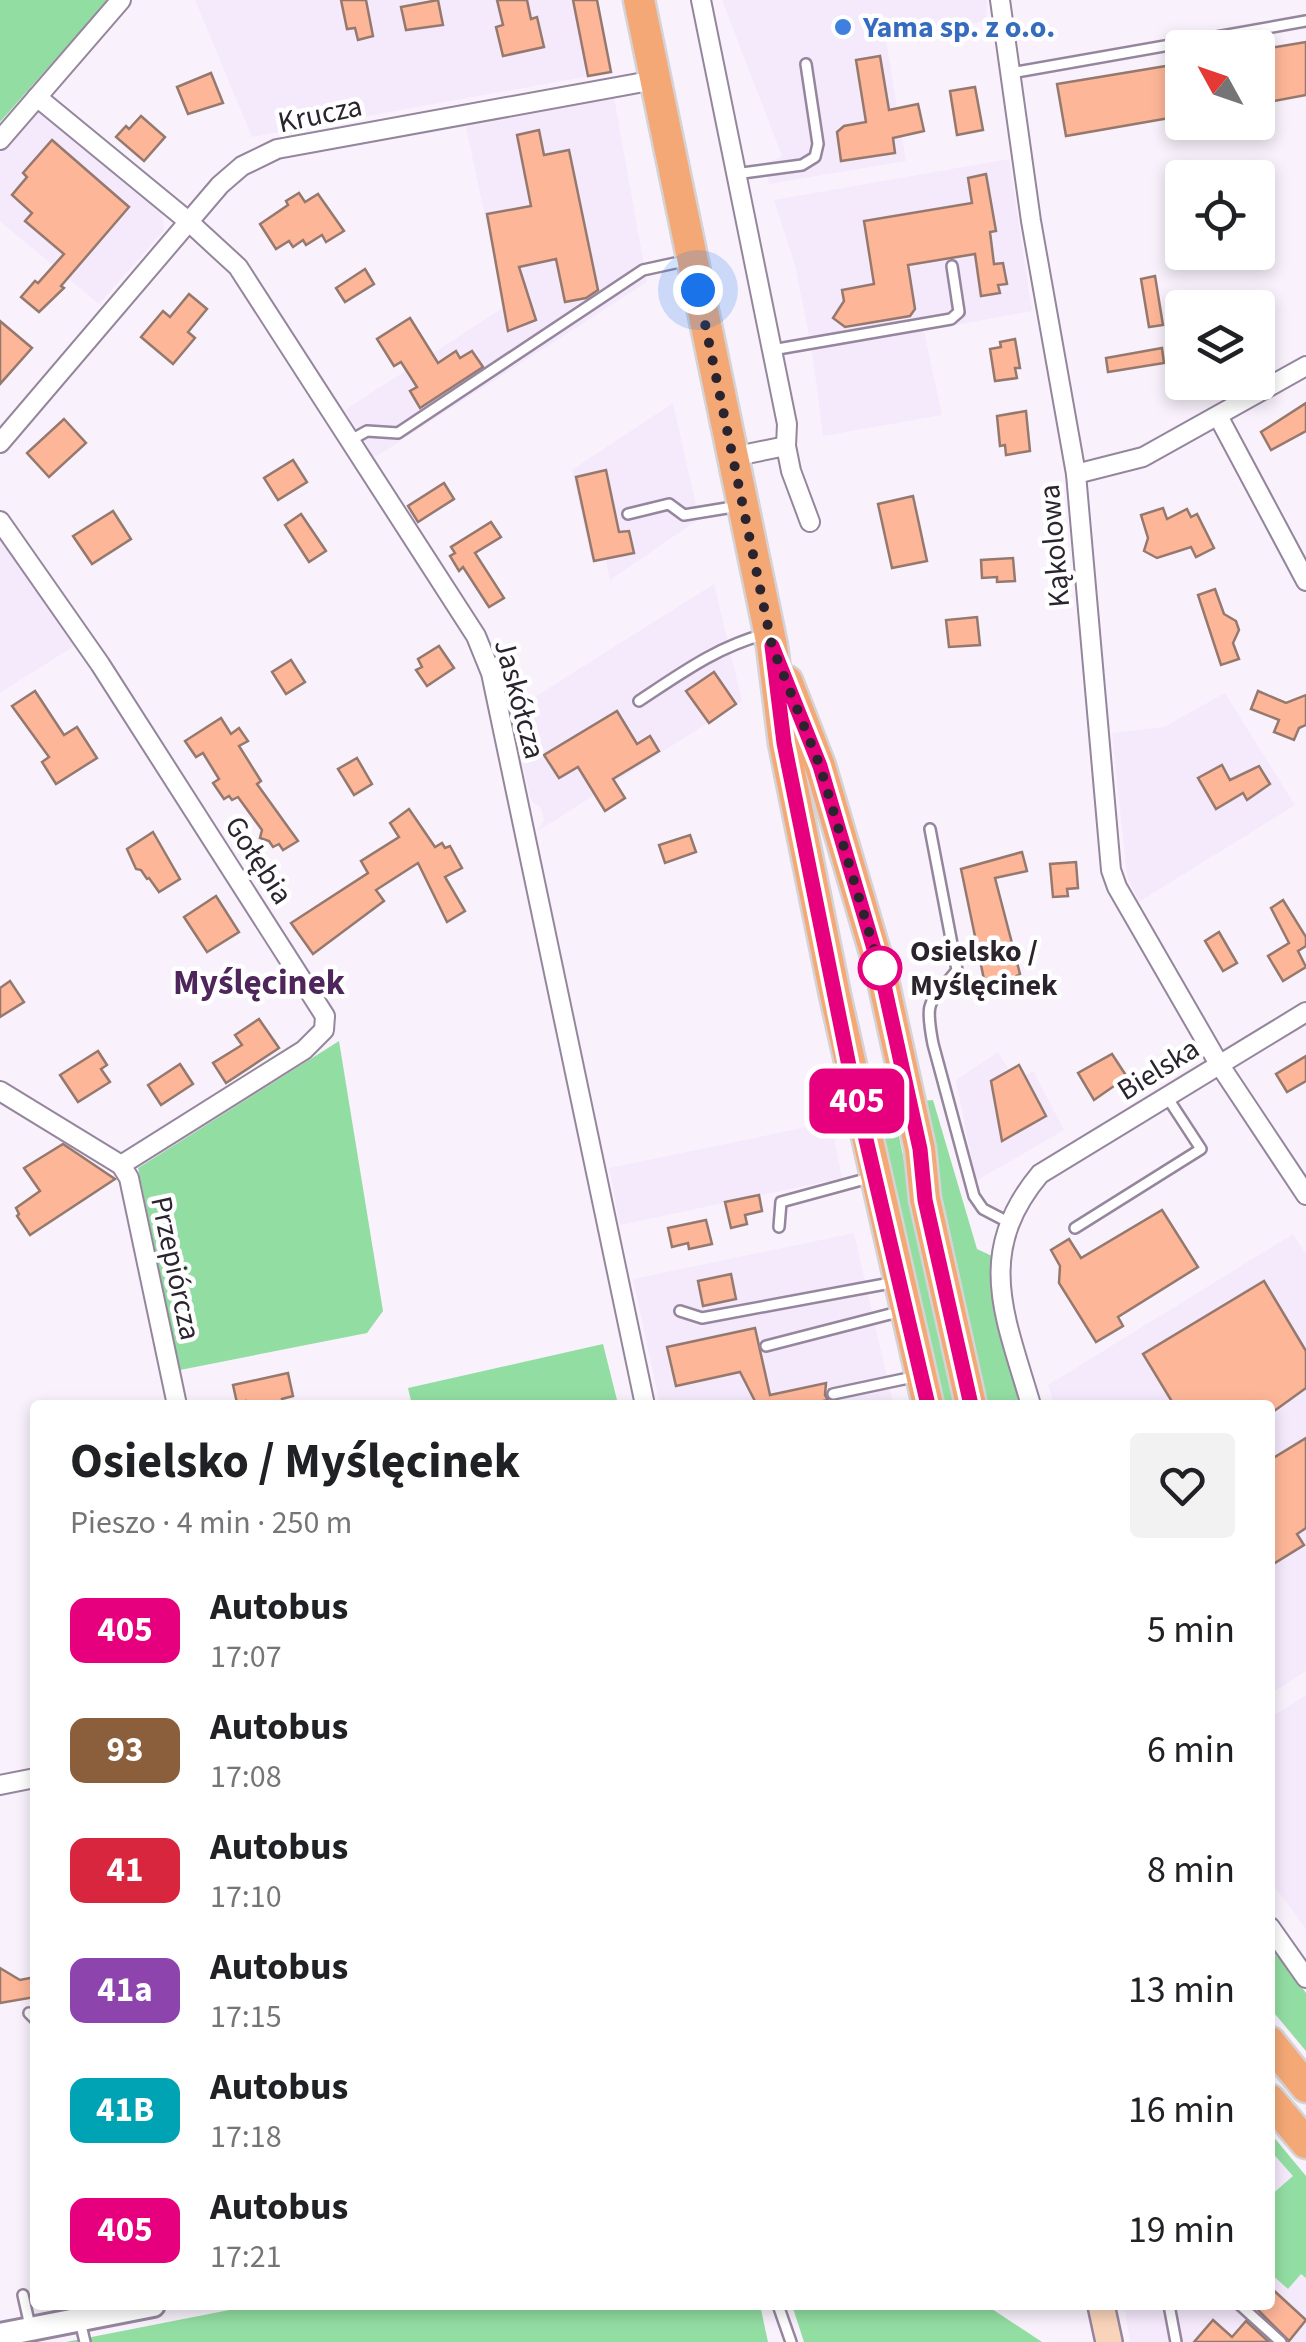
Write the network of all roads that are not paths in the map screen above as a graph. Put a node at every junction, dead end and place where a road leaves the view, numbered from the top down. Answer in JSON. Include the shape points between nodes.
{"nodes":[{"id":1,"x":121,"y":0,"type":"edge"},
{"id":2,"x":640,"y":0,"type":"edge"},
{"id":3,"x":701,"y":0,"type":"edge"},
{"id":4,"x":1000,"y":0,"type":"edge"},
{"id":5,"x":1306,"y":21,"type":"edge"},
{"id":6,"x":806,"y":64,"type":"dead end"},
{"id":7,"x":1008,"y":73,"type":"junction"},
{"id":8,"x":655,"y":80,"type":"junction"},
{"id":9,"x":37,"y":97,"type":"junction"},
{"id":10,"x":0,"y":140,"type":"edge"},
{"id":11,"x":735,"y":174,"type":"junction"},
{"id":12,"x":188,"y":221,"type":"junction"},
{"id":13,"x":692,"y":259,"type":"junction"},
{"id":14,"x":952,"y":266,"type":"dead end"},
{"id":15,"x":772,"y":350,"type":"junction"},
{"id":16,"x":1306,"y":366,"type":"edge"},
{"id":17,"x":1218,"y":416,"type":"junction"},
{"id":18,"x":348,"y":440,"type":"junction"},
{"id":19,"x":0,"y":444,"type":"edge"},
{"id":20,"x":786,"y":446,"type":"junction"},
{"id":21,"x":732,"y":457,"type":"junction"},
{"id":22,"x":1076,"y":474,"type":"junction"},
{"id":23,"x":742,"y":506,"type":"junction"},
{"id":24,"x":628,"y":514,"type":"dead end"},
{"id":25,"x":0,"y":521,"type":"edge"},
{"id":26,"x":810,"y":522,"type":"dead end"},
{"id":27,"x":1306,"y":581,"type":"edge"},
{"id":28,"x":770,"y":640,"type":"junction"},
{"id":29,"x":639,"y":702,"type":"dead end"},
{"id":30,"x":930,"y":829,"type":"dead end"},
{"id":31,"x":1306,"y":1012,"type":"edge"},
{"id":32,"x":1219,"y":1064,"type":"junction"},
{"id":33,"x":0,"y":1091,"type":"edge"},
{"id":34,"x":1167,"y":1096,"type":"junction"},
{"id":35,"x":122,"y":1165,"type":"junction"},
{"id":36,"x":877,"y":1177,"type":"junction"},
{"id":37,"x":1306,"y":1195,"type":"edge"},
{"id":38,"x":1008,"y":1222,"type":"junction"},
{"id":39,"x":779,"y":1227,"type":"dead end"},
{"id":40,"x":1076,"y":1228,"type":"dead end"},
{"id":41,"x":902,"y":1296,"type":"junction"},
{"id":42,"x":680,"y":1310,"type":"dead end"},
{"id":43,"x":766,"y":1346,"type":"dead end"},
{"id":44,"x":924,"y":1390,"type":"edge"},
{"id":45,"x":833,"y":1394,"type":"dead end"},
{"id":46,"x":176,"y":1400,"type":"edge"},
{"id":47,"x":643,"y":1400,"type":"edge"},
{"id":48,"x":970,"y":1400,"type":"edge"},
{"id":49,"x":1030,"y":1400,"type":"edge"},
{"id":50,"x":30,"y":1779,"type":"edge"},
{"id":51,"x":0,"y":1785,"type":"edge"},
{"id":52,"x":1275,"y":1934,"type":"edge"},
{"id":53,"x":1306,"y":1978,"type":"edge"},
{"id":54,"x":1275,"y":2048,"type":"edge"},
{"id":55,"x":1306,"y":2086,"type":"edge"},
{"id":56,"x":1275,"y":2106,"type":"edge"},
{"id":57,"x":1306,"y":2144,"type":"edge"},
{"id":58,"x":22,"y":2295,"type":"dead end"},
{"id":59,"x":125,"y":2310,"type":"edge"},
{"id":60,"x":780,"y":2310,"type":"edge"},
{"id":61,"x":1102,"y":2310,"type":"edge"},
{"id":62,"x":1170,"y":2310,"type":"edge"},
{"id":63,"x":1246,"y":2310,"type":"edge"},
{"id":64,"x":79,"y":2319,"type":"junction"},
{"id":65,"x":30,"y":2329,"type":"junction"},
{"id":66,"x":4,"y":2337,"type":"edge"},
{"id":67,"x":85,"y":2342,"type":"edge"},
{"id":68,"x":791,"y":2342,"type":"edge"},
{"id":69,"x":1109,"y":2342,"type":"edge"},
{"id":70,"x":1176,"y":2342,"type":"edge"},
{"id":71,"x":1281,"y":2342,"type":"edge"}],
"edges":[{"from":1,"to":9,"type":"street"},
{"from":2,"to":8,"type":"main road"},
{"from":3,"to":11,"type":"street"},
{"from":4,"to":7,"type":"street","name":"Kąkolowa"},
{"from":5,"to":7,"type":"lane"},
{"from":6,"to":11,"type":"lane","via":[[818,144],[814,157],[802,165]]},
{"from":7,"to":22,"type":"street","name":"Kąkolowa"},
{"from":8,"to":12,"type":"street","name":"Krucza","via":[[276,149],[242,166]]},
{"from":8,"to":13,"type":"main road"},
{"from":9,"to":10,"type":"street"},
{"from":9,"to":12,"type":"street","name":"Jaskółcza"},
{"from":11,"to":15,"type":"street"},
{"from":12,"to":18,"type":"street","name":"Jaskółcza","via":[[238,268]]},
{"from":12,"to":19,"type":"street","name":"Krucza"},
{"from":13,"to":18,"type":"lane","via":[[642,270],[398,433],[368,431]]},
{"from":13,"to":21,"type":"main road"},
{"from":14,"to":15,"type":"lane","via":[[960,312],[951,319]]},
{"from":15,"to":20,"type":"street","via":[[788,424]]},
{"from":16,"to":17,"type":"street"},
{"from":17,"to":22,"type":"street","via":[[1144,457]]},
{"from":17,"to":27,"type":"street"},
{"from":18,"to":47,"type":"street","name":"Jaskółcza","via":[[476,636],[491,673]]},
{"from":20,"to":21,"type":"street"},
{"from":20,"to":26,"type":"street"},
{"from":21,"to":23,"type":"main road"},
{"from":22,"to":32,"type":"street","name":"Kąkolowa","via":[[1111,870]]},
{"from":23,"to":24,"type":"lane","via":[[684,515],[668,504]]},
{"from":23,"to":28,"type":"main road"},
{"from":25,"to":35,"type":"street","name":"Gołębia","via":[[326,1016],[324,1030],[304,1050]]},
{"from":28,"to":29,"type":"lane","via":[[739,640]]},
{"from":28,"to":36,"type":"main road","via":[[784,743]]},
{"from":28,"to":48,"type":"main road","via":[[809,732],[878,959]]},
{"from":30,"to":38,"type":"lane","via":[[957,970],[932,996],[933,1044],[974,1196]]},
{"from":31,"to":32,"type":"street","name":"Bielska"},
{"from":32,"to":34,"type":"street","name":"Bielska"},
{"from":32,"to":37,"type":"street","name":"Kąkolowa"},
{"from":33,"to":35,"type":"street","name":"Przepiórcza"},
{"from":34,"to":38,"type":"street","name":"Bielska","via":[[1040,1174]]},
{"from":34,"to":40,"type":"lane","via":[[1201,1148]]},
{"from":35,"to":46,"type":"street","name":"Przepiórcza"},
{"from":36,"to":39,"type":"lane","via":[[781,1202]]},
{"from":36,"to":41,"type":"main road"},
{"from":38,"to":49,"type":"street","via":[[1000,1255],[1002,1293]]},
{"from":41,"to":42,"type":"lane","via":[[702,1318]]},
{"from":41,"to":43,"type":"lane"},
{"from":41,"to":44,"type":"main road"},
{"from":44,"to":45,"type":"lane"},
{"from":50,"to":51,"type":"street"},
{"from":52,"to":53,"type":"street"},
{"from":54,"to":55,"type":"main road"},
{"from":56,"to":57,"type":"main road"},
{"from":58,"to":65,"type":"lane"},
{"from":59,"to":64,"type":"street"},
{"from":60,"to":68,"type":"lane"},
{"from":61,"to":69,"type":"main road"},
{"from":62,"to":70,"type":"lane"},
{"from":63,"to":71,"type":"lane"},
{"from":64,"to":65,"type":"street"},
{"from":64,"to":67,"type":"lane"},
{"from":65,"to":66,"type":"street"}]}
